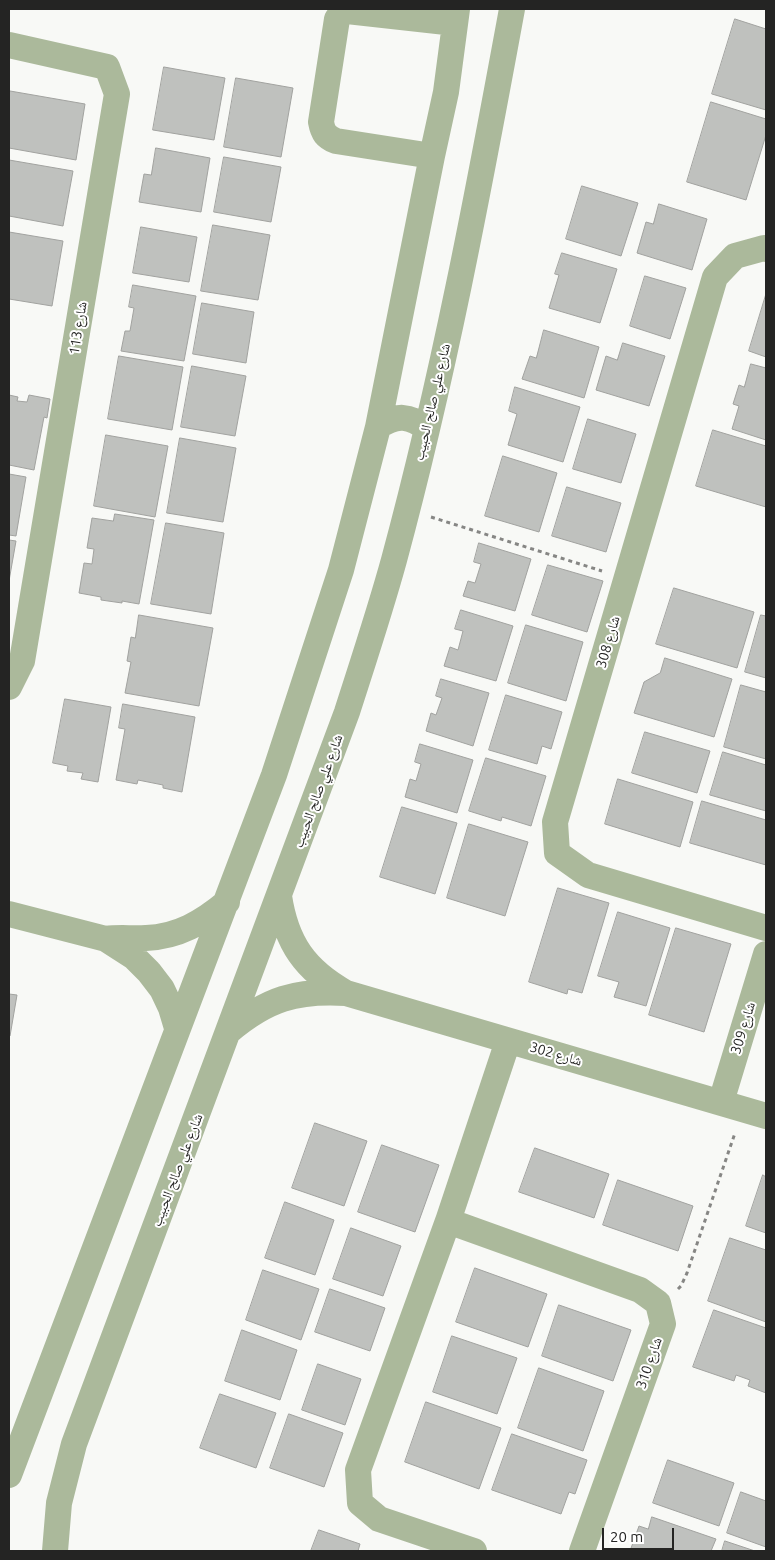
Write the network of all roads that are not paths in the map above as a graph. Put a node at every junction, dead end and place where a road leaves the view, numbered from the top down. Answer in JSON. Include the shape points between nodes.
{"nodes":[{"id":1,"x":512,"y":9,"type":"edge"},
{"id":2,"x":456,"y":16,"type":"edge"},
{"id":3,"x":9,"y":45,"type":"edge"},
{"id":4,"x":432,"y":156,"type":"junction"},
{"id":5,"x":766,"y":249,"type":"edge"},
{"id":6,"x":378,"y":428,"type":"junction"},
{"id":7,"x":427,"y":429,"type":"junction"},
{"id":8,"x":9,"y":687,"type":"edge"},
{"id":9,"x":279,"y":896,"type":"junction"},
{"id":10,"x":226,"y":902,"type":"junction"},
{"id":11,"x":9,"y":914,"type":"edge"},
{"id":12,"x":766,"y":928,"type":"edge"},
{"id":13,"x":106,"y":939,"type":"junction"},
{"id":14,"x":766,"y":954,"type":"edge"},
{"id":15,"x":346,"y":993,"type":"junction"},
{"id":16,"x":177,"y":1028,"type":"junction"},
{"id":17,"x":229,"y":1031,"type":"junction"},
{"id":18,"x":508,"y":1040,"type":"junction"},
{"id":19,"x":743,"y":1109,"type":"edge"},
{"id":20,"x":448,"y":1221,"type":"junction"},
{"id":21,"x":9,"y":1475,"type":"edge"},
{"id":22,"x":55,"y":1551,"type":"edge"},
{"id":23,"x":474,"y":1551,"type":"edge"},
{"id":24,"x":582,"y":1551,"type":"edge"}],
"edges":[{"from":1,"to":7,"type":"street","name":"شارع علي صالح الحبيب","via":[[481,181]]},
{"from":2,"to":4,"type":"street","via":[[446,92]]},
{"from":2,"to":4,"type":"street","via":[[347,11],[337,19],[321,122],[327,137],[336,142]]},
{"from":3,"to":8,"type":"street","name":"شارع 113","via":[[108,67],[117,94],[22,661]]},
{"from":4,"to":6,"type":"street"},
{"from":5,"to":12,"type":"street","name":"شارع 308","via":[[735,256],[715,277],[555,822],[557,853],[588,875]]},
{"from":6,"to":7,"type":"street","via":[[387,421],[408,418]]},
{"from":6,"to":10,"type":"street","via":[[321,633],[274,775]]},
{"from":7,"to":9,"type":"street","name":"شارع علي صالح الحبيب","via":[[379,612],[347,712]]},
{"from":9,"to":15,"type":"street","name":"شارع 302","via":[[286,927],[301,956],[314,971]]},
{"from":9,"to":17,"type":"street","name":"شارع علي صالح الحبيب"},
{"from":10,"to":13,"type":"street","via":[[196,925],[160,938]]},
{"from":10,"to":16,"type":"street"},
{"from":11,"to":13,"type":"street"},
{"from":13,"to":16,"type":"street","via":[[134,957],[149,972],[162,989]]},
{"from":14,"to":19,"type":"street","name":"شارع 309"},
{"from":15,"to":17,"type":"street","name":"شارع 302","via":[[308,993],[289,997],[246,1016]]},
{"from":15,"to":18,"type":"street","name":"شارع 302"},
{"from":16,"to":21,"type":"street"},
{"from":17,"to":22,"type":"street","name":"شارع علي صالح الحبيب","via":[[74,1444],[59,1503]]},
{"from":18,"to":19,"type":"street","name":"شارع 302"},
{"from":18,"to":20,"type":"street"},
{"from":20,"to":23,"type":"street","via":[[358,1470],[360,1502],[379,1518]]},
{"from":20,"to":24,"type":"street","name":"شارع 310","via":[[640,1290],[658,1303],[663,1324]]}]}
